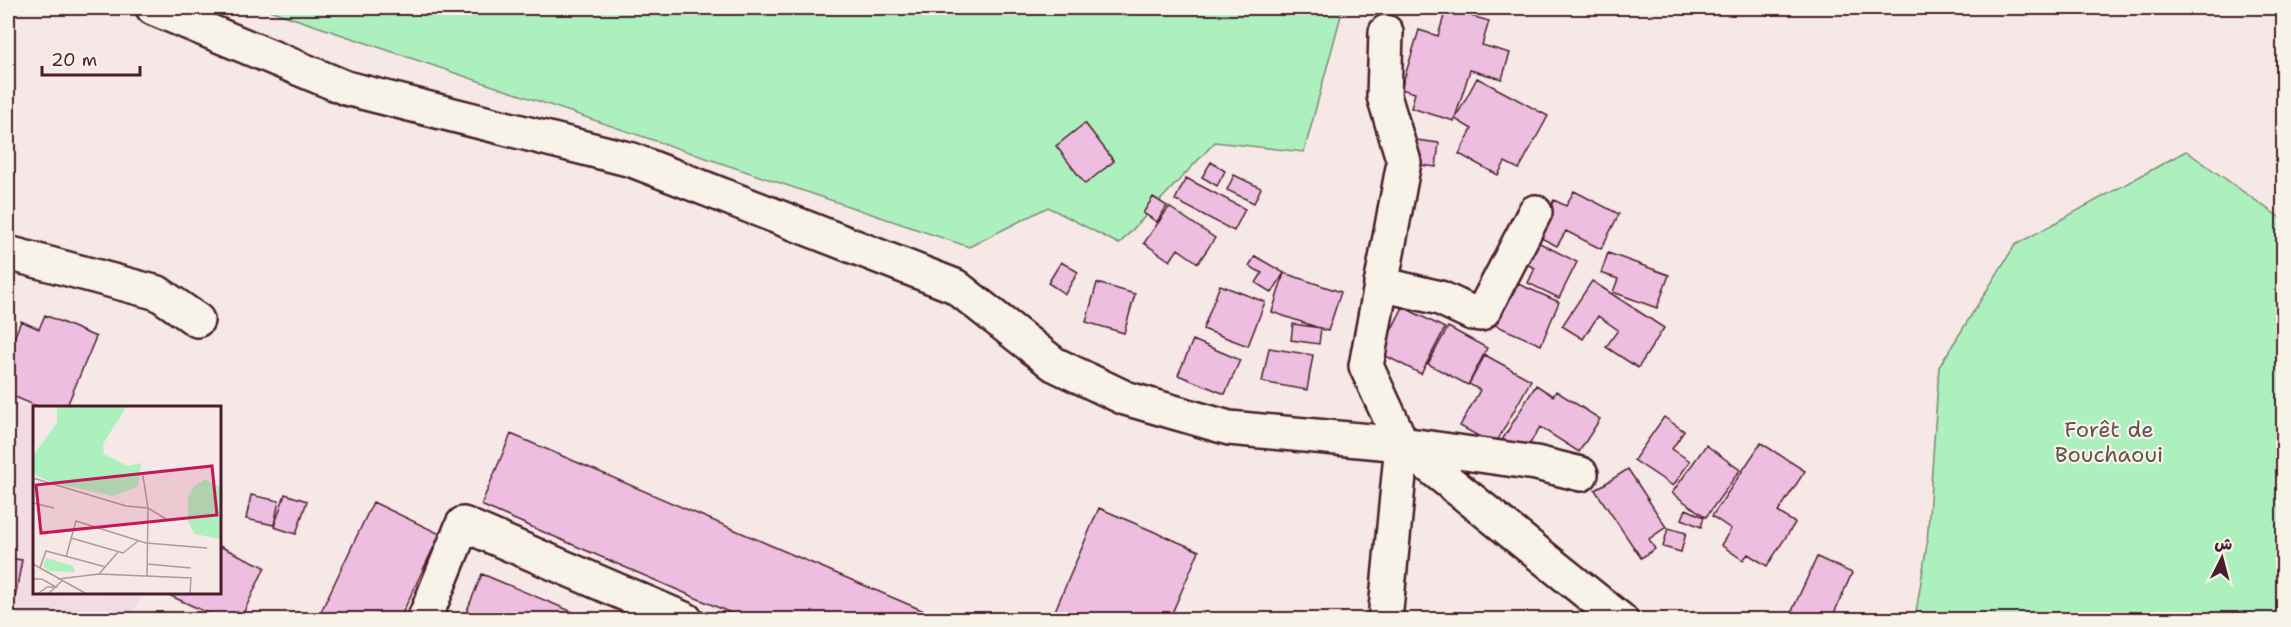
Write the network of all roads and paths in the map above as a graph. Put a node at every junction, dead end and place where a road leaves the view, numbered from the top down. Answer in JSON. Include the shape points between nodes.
{"nodes":[{"id":1,"x":153,"y":8,"type":"edge"},
{"id":2,"x":1386,"y":32,"type":"dead end"},
{"id":3,"x":1535,"y":212,"type":"dead end"},
{"id":4,"x":8,"y":253,"type":"edge"},
{"id":5,"x":1381,"y":284,"type":"junction"},
{"id":6,"x":197,"y":320,"type":"dead end"},
{"id":7,"x":1402,"y":444,"type":"junction"},
{"id":8,"x":1581,"y":474,"type":"dead end"},
{"id":9,"x":424,"y":620,"type":"edge"},
{"id":10,"x":686,"y":620,"type":"edge"},
{"id":11,"x":1385,"y":620,"type":"edge"},
{"id":12,"x":1621,"y":620,"type":"edge"}],
"edges":[{"from":1,"to":7,"type":"street","via":[[346,88],[632,160],[955,286],[1054,364],[1125,398],[1228,428]]},
{"from":2,"to":5,"type":"street","via":[[1384,96],[1404,162]]},
{"from":3,"to":5,"type":"street","via":[[1480,314],[1440,298]]},
{"from":4,"to":6,"type":"street","via":[[158,293]]},
{"from":5,"to":7,"type":"street","via":[[1366,366]]},
{"from":7,"to":8,"type":"street","via":[[1536,463]]},
{"from":7,"to":11,"type":"street"},
{"from":7,"to":12,"type":"street"},
{"from":9,"to":10,"type":"street","via":[[463,524]]}]}
